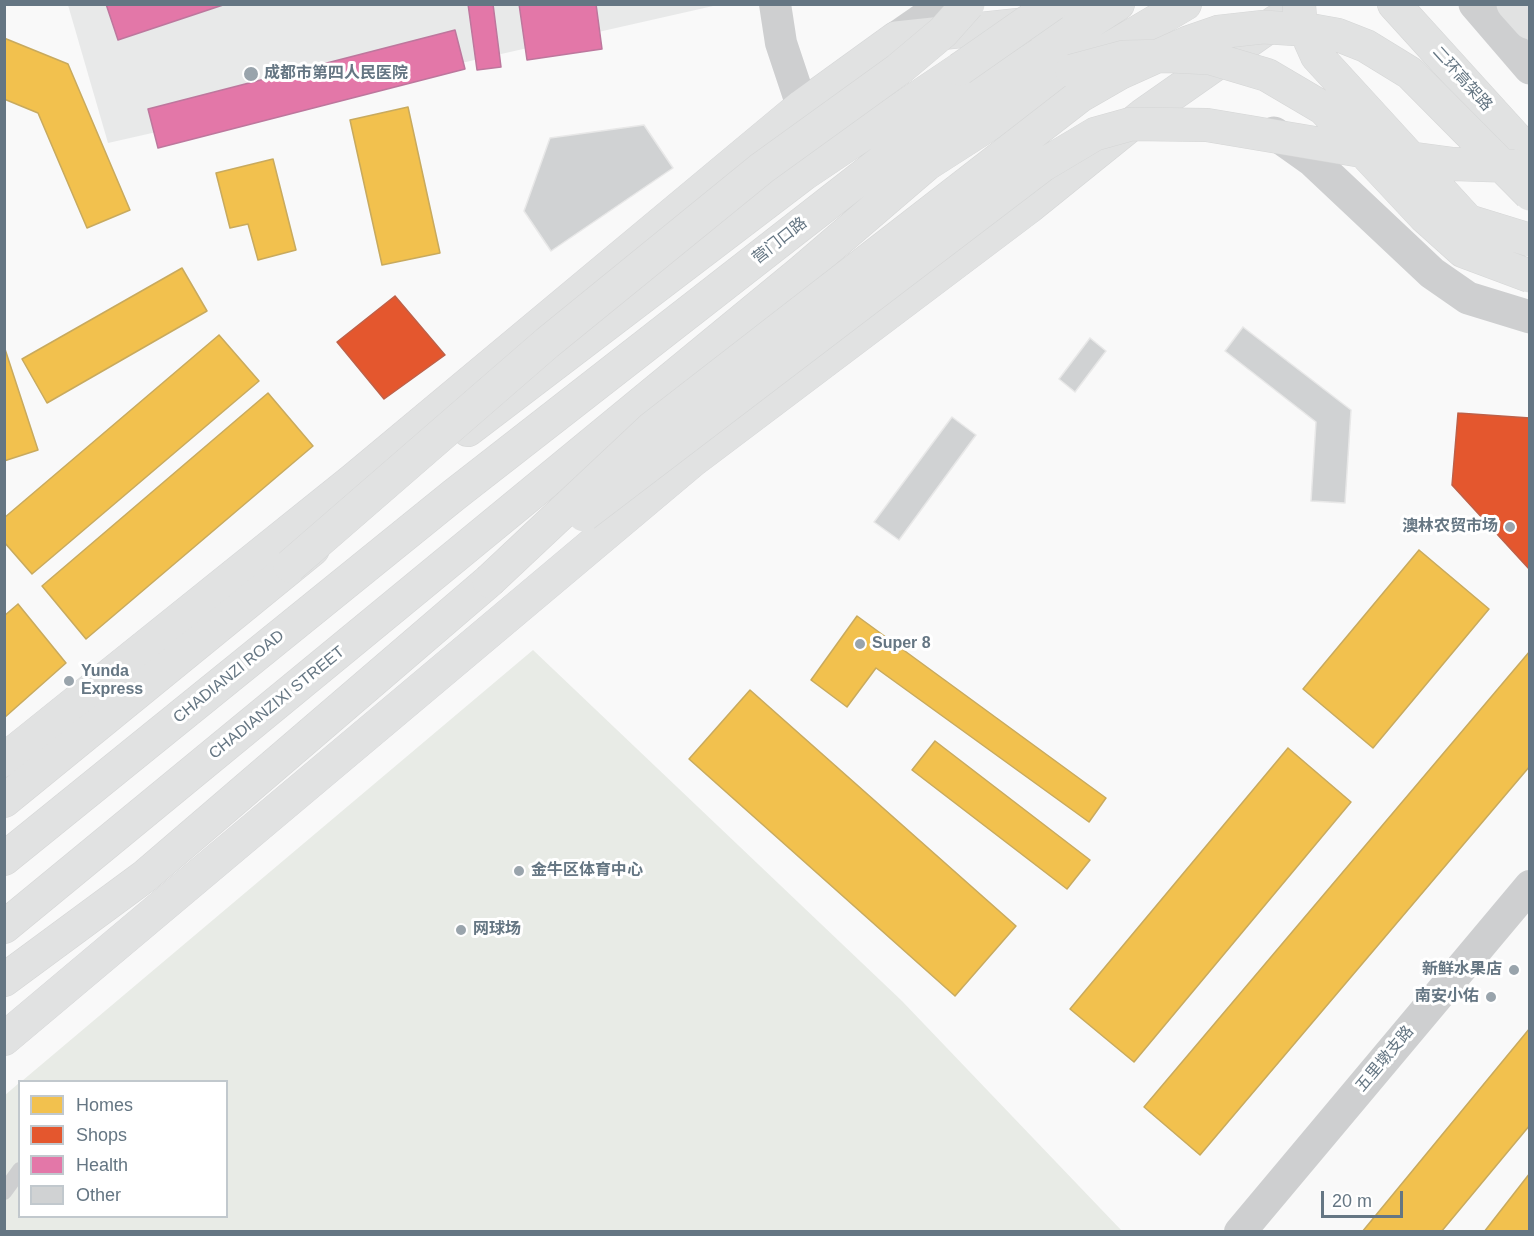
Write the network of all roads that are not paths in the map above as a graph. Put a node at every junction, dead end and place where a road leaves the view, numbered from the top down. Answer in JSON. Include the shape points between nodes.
{"nodes":[{"id":1,"x":775,"y":4,"type":"edge"},
{"id":2,"x":945,"y":4,"type":"edge"},
{"id":3,"x":968,"y":4,"type":"edge"},
{"id":4,"x":1053,"y":4,"type":"edge"},
{"id":5,"x":1185,"y":4,"type":"edge"},
{"id":6,"x":1300,"y":4,"type":"edge"},
{"id":7,"x":1394,"y":4,"type":"edge"},
{"id":8,"x":1475,"y":4,"type":"edge"},
{"id":9,"x":1514,"y":4,"type":"edge"},
{"id":10,"x":1102,"y":7,"type":"edge"},
{"id":11,"x":1530,"y":23,"type":"edge"},
{"id":12,"x":896,"y":38,"type":"junction"},
{"id":13,"x":1530,"y":68,"type":"edge"},
{"id":14,"x":1072,"y":71,"type":"junction"},
{"id":15,"x":802,"y":106,"type":"junction"},
{"id":16,"x":1143,"y":116,"type":"junction"},
{"id":17,"x":1530,"y":154,"type":"edge"},
{"id":18,"x":1530,"y":164,"type":"edge"},
{"id":19,"x":1530,"y":194,"type":"edge"},
{"id":20,"x":1530,"y":240,"type":"edge"},
{"id":21,"x":1530,"y":276,"type":"edge"},
{"id":22,"x":1530,"y":317,"type":"edge"},
{"id":23,"x":454,"y":495,"type":"joint"},
{"id":24,"x":290,"y":566,"type":"junction"},
{"id":25,"x":489,"y":581,"type":"junction"},
{"id":26,"x":4,"y":760,"type":"edge"},
{"id":27,"x":4,"y":801,"type":"edge"},
{"id":28,"x":4,"y":859,"type":"edge"},
{"id":29,"x":1530,"y":886,"type":"edge"},
{"id":30,"x":4,"y":927,"type":"edge"},
{"id":31,"x":4,"y":980,"type":"edge"},
{"id":32,"x":4,"y":1039,"type":"edge"},
{"id":33,"x":18,"y":1173,"type":"edge"},
{"id":34,"x":4,"y":1192,"type":"edge"},
{"id":35,"x":1240,"y":1232,"type":"edge"}],
"edges":[{"from":1,"to":15,"type":"street","via":[[781,43]]},
{"from":2,"to":12,"type":"street"},
{"from":3,"to":24,"type":"main road","bridge":true,"via":[[943,32],[899,69],[762,168],[547,344]]},
{"from":4,"to":24,"type":"main road","bridge":true,"via":[[804,174]]},
{"from":5,"to":14,"type":"main road","bridge":true},
{"from":6,"to":16,"type":"main road"},
{"from":6,"to":20,"type":"main road","bridge":true,"via":[[1300,18],[1317,56],[1468,221]]},
{"from":7,"to":17,"type":"main road","name":"二环高架路"},
{"from":8,"to":13,"type":"street"},
{"from":9,"to":11,"type":"main road"},
{"from":10,"to":12,"type":"main road","via":[[1046,22]]},
{"from":10,"to":23,"type":"main road","name":"营门口路","via":[[917,134]]},
{"from":12,"to":15,"type":"main road"},
{"from":14,"to":21,"type":"main road","bridge":true,"via":[[1124,57],[1170,56],[1210,58],[1267,75],[1323,108],[1424,216],[1463,251]]},
{"from":14,"to":30,"type":"main road","name":"CHADIANZIXI STREET","via":[[927,164]]},
{"from":15,"to":26,"type":"main road","via":[[353,480]]},
{"from":16,"to":22,"type":"street","via":[[1182,109],[1222,112],[1258,122],[1312,160],[1432,273],[1468,298]]},
{"from":16,"to":32,"type":"main road","via":[[1029,207],[692,461]]},
{"from":18,"to":25,"type":"main road","bridge":true,"via":[[1453,164],[1207,125],[1131,124],[1095,135],[1043,165],[620,489]]},
{"from":19,"to":25,"type":"main road","bridge":true,"via":[[1410,73],[1366,46],[1338,35],[1263,27],[1218,33],[1189,42],[1080,96],[652,428]]},
{"from":23,"to":28,"type":"main road","name":"CHADIANZI ROAD"},
{"from":24,"to":27,"type":"main road"},
{"from":25,"to":31,"type":"main road","via":[[145,876]]},
{"from":29,"to":35,"type":"street","name":"五里墩支路"},
{"from":33,"to":34,"type":"lane"}]}
